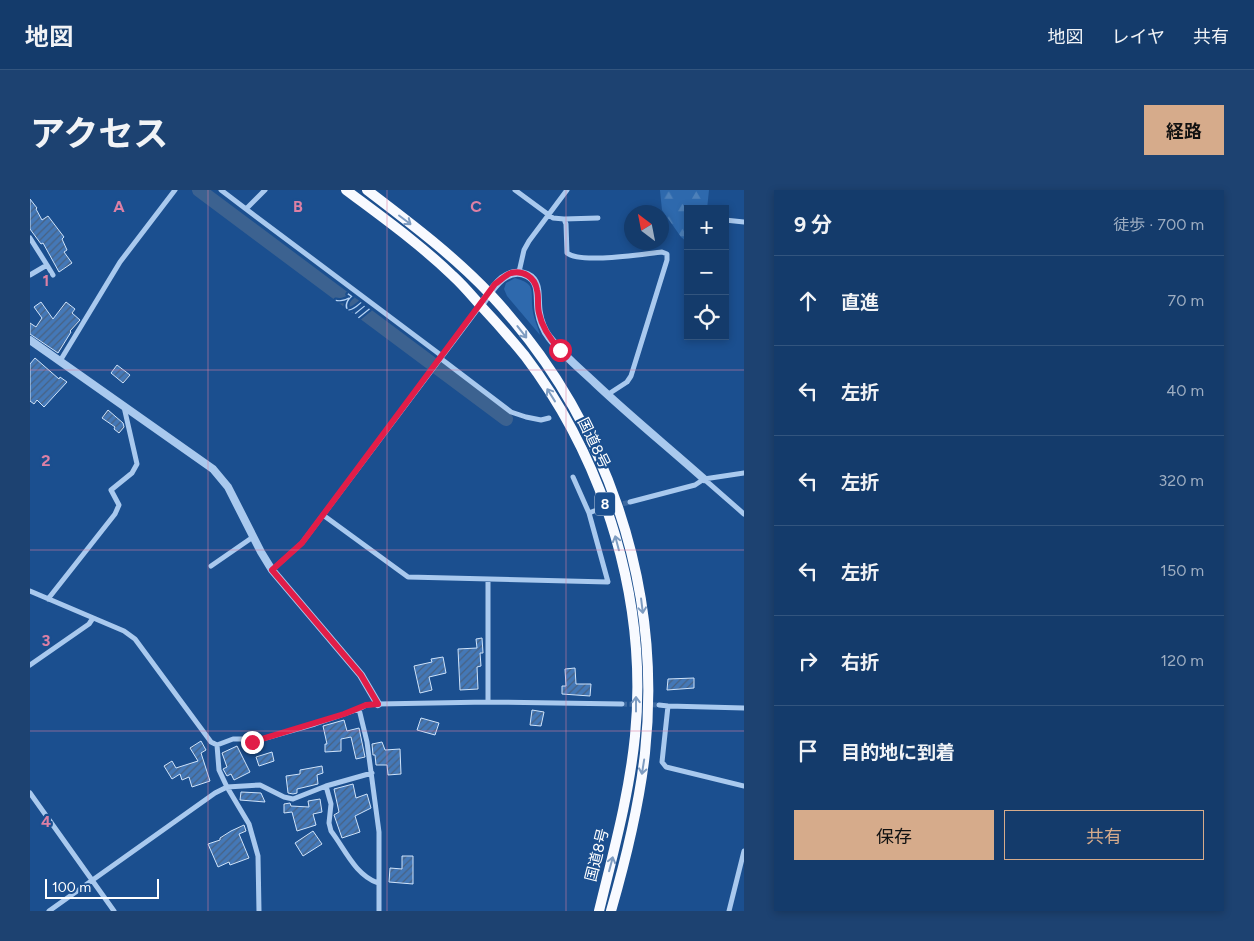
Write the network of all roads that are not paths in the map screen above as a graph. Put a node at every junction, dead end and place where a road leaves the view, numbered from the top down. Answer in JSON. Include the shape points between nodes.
{"nodes":[{"id":1,"x":175,"y":190,"type":"edge"},
{"id":2,"x":220,"y":190,"type":"edge"},
{"id":3,"x":265,"y":190,"type":"edge"},
{"id":4,"x":346,"y":190,"type":"edge"},
{"id":5,"x":367,"y":190,"type":"edge"},
{"id":6,"x":515,"y":190,"type":"edge"},
{"id":7,"x":567,"y":190,"type":"edge"},
{"id":8,"x":246,"y":209,"type":"junction"},
{"id":9,"x":549,"y":215,"type":"junction"},
{"id":10,"x":598,"y":218,"type":"dead end"},
{"id":11,"x":564,"y":219,"type":"junction"},
{"id":12,"x":729,"y":220,"type":"edge"},
{"id":13,"x":744,"y":222,"type":"edge"},
{"id":14,"x":30,"y":238,"type":"edge"},
{"id":15,"x":46,"y":265,"type":"junction"},
{"id":16,"x":519,"y":272,"type":"junction"},
{"id":17,"x":30,"y":275,"type":"edge"},
{"id":18,"x":53,"y":275,"type":"dead end"},
{"id":19,"x":489,"y":293,"type":"junction"},
{"id":20,"x":481,"y":306,"type":"junction"},
{"id":21,"x":30,"y":340,"type":"edge"},
{"id":22,"x":441,"y":357,"type":"junction"},
{"id":23,"x":60,"y":361,"type":"junction"},
{"id":24,"x":607,"y":395,"type":"junction"},
{"id":25,"x":124,"y":406,"type":"junction"},
{"id":26,"x":549,"y":418,"type":"dead end"},
{"id":27,"x":744,"y":473,"type":"edge"},
{"id":28,"x":573,"y":477,"type":"dead end"},
{"id":29,"x":704,"y":479,"type":"junction"},
{"id":30,"x":630,"y":502,"type":"tunnel mouth"},
{"id":31,"x":744,"y":514,"type":"edge"},
{"id":32,"x":323,"y":516,"type":"junction"},
{"id":33,"x":253,"y":538,"type":"junction"},
{"id":34,"x":211,"y":566,"type":"dead end"},
{"id":35,"x":272,"y":570,"type":"junction"},
{"id":36,"x":488,"y":579,"type":"junction"},
{"id":37,"x":30,"y":591,"type":"edge"},
{"id":38,"x":48,"y":599,"type":"junction"},
{"id":39,"x":93,"y":618,"type":"junction"},
{"id":40,"x":30,"y":665,"type":"edge"},
{"id":41,"x":488,"y":702,"type":"junction"},
{"id":42,"x":378,"y":704,"type":"junction"},
{"id":43,"x":622,"y":704,"type":"tunnel mouth"},
{"id":44,"x":658,"y":705,"type":"tunnel mouth"},
{"id":45,"x":668,"y":706,"type":"junction"},
{"id":46,"x":744,"y":708,"type":"edge"},
{"id":47,"x":358,"y":710,"type":"junction"},
{"id":48,"x":217,"y":746,"type":"junction"},
{"id":49,"x":372,"y":773,"type":"junction"},
{"id":50,"x":326,"y":786,"type":"junction"},
{"id":51,"x":744,"y":786,"type":"edge"},
{"id":52,"x":227,"y":787,"type":"junction"},
{"id":53,"x":30,"y":793,"type":"edge"},
{"id":54,"x":744,"y":851,"type":"edge"},
{"id":55,"x":92,"y":880,"type":"junction"},
{"id":56,"x":378,"y":883,"type":"junction"},
{"id":57,"x":48,"y":911,"type":"edge"},
{"id":58,"x":114,"y":911,"type":"edge"},
{"id":59,"x":259,"y":911,"type":"edge"},
{"id":60,"x":379,"y":911,"type":"edge"},
{"id":61,"x":599,"y":911,"type":"edge"},
{"id":62,"x":611,"y":911,"type":"edge"},
{"id":63,"x":729,"y":911,"type":"edge"}],
"edges":[{"from":1,"to":23,"type":"street","via":[[120,262]]},
{"from":2,"to":8,"type":"street"},
{"from":3,"to":8,"type":"street"},
{"from":4,"to":20,"type":"highway","name":"国道8号","number":"8","via":[[453,275]]},
{"from":5,"to":19,"type":"highway","name":"国道8号","number":"8","one_way":true,"via":[[424,234]]},
{"from":6,"to":9,"type":"street"},
{"from":7,"to":9,"type":"street"},
{"from":8,"to":22,"type":"street"},
{"from":9,"to":11,"type":"street"},
{"from":9,"to":16,"type":"street","via":[[524,250]]},
{"from":10,"to":11,"type":"street"},
{"from":11,"to":24,"type":"street","via":[[567,253],[572,256],[604,258],[667,254],[631,376]]},
{"from":12,"to":13,"type":"street"},
{"from":14,"to":15,"type":"street"},
{"from":15,"to":17,"type":"street"},
{"from":15,"to":18,"type":"street"},
{"from":16,"to":19,"type":"street","via":[[509,274]]},
{"from":16,"to":24,"type":"street","via":[[528,275],[537,287],[539,313],[547,335]]},
{"from":19,"to":20,"type":"street"},
{"from":19,"to":62,"type":"highway","name":"国道8号","number":"8","one_way":true,"via":[[535,347],[578,415],[616,500],[639,582],[648,682],[645,754],[628,851]]},
{"from":20,"to":22,"type":"street"},
{"from":61,"to":20,"type":"highway","name":"国道8号","number":"8","one_way":true,"via":[[623,810],[635,734],[636,658],[626,578],[614,530],[580,446],[526,358]]},
{"from":21,"to":23,"type":"street"},
{"from":22,"to":26,"type":"street","via":[[511,412],[541,420]]},
{"from":22,"to":32,"type":"street"},
{"from":23,"to":25,"type":"street"},
{"from":24,"to":29,"type":"street"},
{"from":25,"to":33,"type":"street","via":[[213,470],[228,487]]},
{"from":25,"to":38,"type":"street","via":[[136,464],[132,473],[111,490],[119,505],[115,514]]},
{"from":27,"to":29,"type":"street"},
{"from":28,"to":36,"type":"street","via":[[591,512],[608,582]]},
{"from":29,"to":30,"type":"street","via":[[695,485]]},
{"from":29,"to":31,"type":"street"},
{"from":32,"to":35,"type":"street","via":[[302,543]]},
{"from":32,"to":36,"type":"street","via":[[408,577]]},
{"from":33,"to":34,"type":"street"},
{"from":33,"to":35,"type":"street"},
{"from":35,"to":42,"type":"street","via":[[361,675]]},
{"from":36,"to":41,"type":"street"},
{"from":37,"to":38,"type":"street"},
{"from":38,"to":39,"type":"street"},
{"from":39,"to":40,"type":"street"},
{"from":39,"to":48,"type":"street","via":[[135,639]]},
{"from":41,"to":42,"type":"street"},
{"from":41,"to":43,"type":"street"},
{"from":42,"to":47,"type":"street"},
{"from":44,"to":45,"type":"street"},
{"from":45,"to":46,"type":"street"},
{"from":45,"to":51,"type":"street","via":[[662,762],[666,767]]},
{"from":47,"to":48,"type":"street","via":[[252,742],[233,739]]},
{"from":47,"to":49,"type":"street"},
{"from":48,"to":52,"type":"street","via":[[219,770]]},
{"from":49,"to":50,"type":"street"},
{"from":49,"to":56,"type":"street","via":[[379,832]]},
{"from":50,"to":52,"type":"street","via":[[293,799],[260,785]]},
{"from":50,"to":56,"type":"street","via":[[331,804],[331,830],[360,873]]},
{"from":52,"to":55,"type":"street"},
{"from":52,"to":59,"type":"street","via":[[249,824],[258,856]]},
{"from":53,"to":55,"type":"street"},
{"from":54,"to":63,"type":"street"},
{"from":55,"to":57,"type":"street"},
{"from":55,"to":58,"type":"street"},
{"from":56,"to":60,"type":"street"}]}
